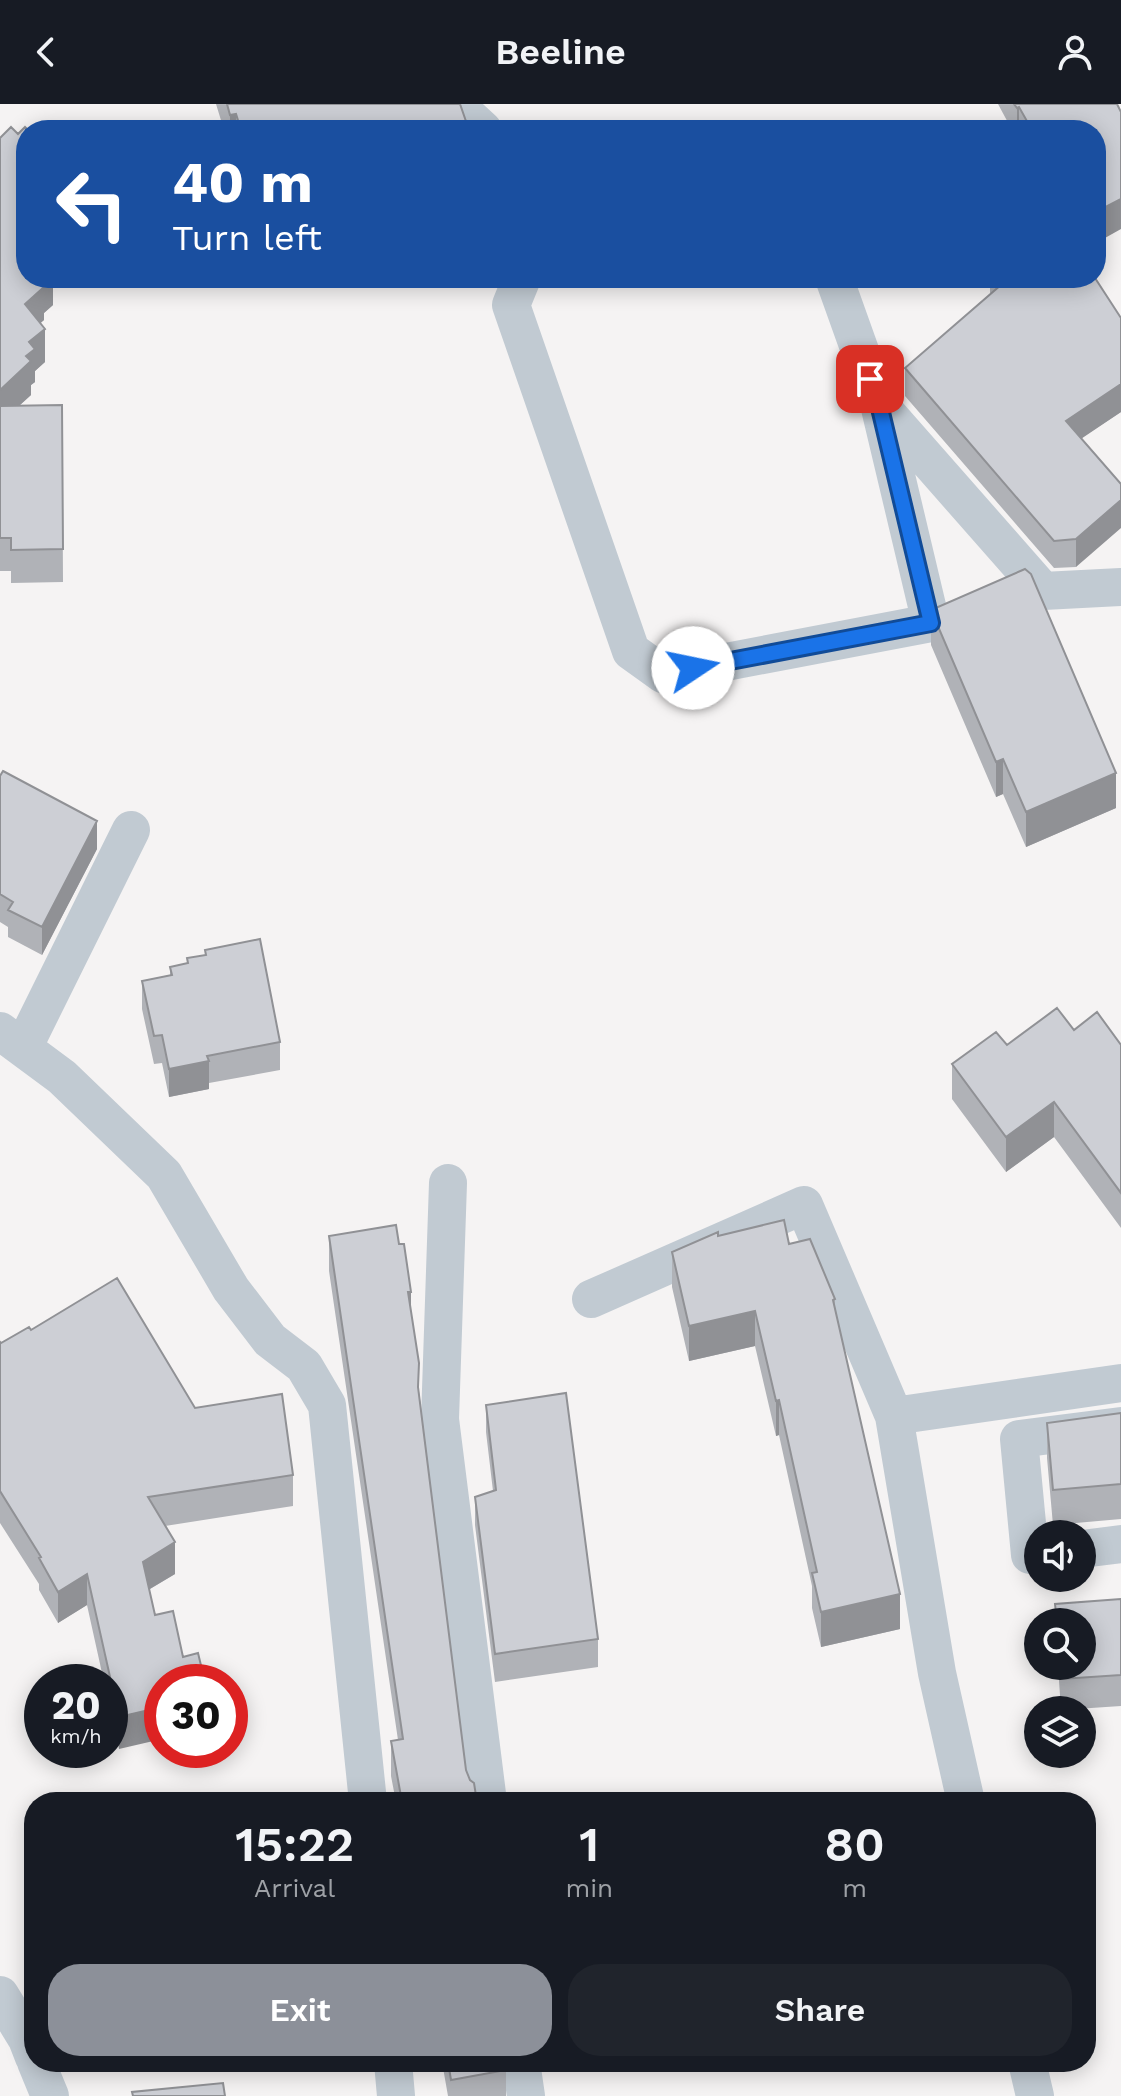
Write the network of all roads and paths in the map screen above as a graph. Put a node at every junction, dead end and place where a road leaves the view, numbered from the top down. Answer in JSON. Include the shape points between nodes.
{"nodes":[{"id":1,"x":455,"y":104,"type":"edge"},
{"id":2,"x":472,"y":120,"type":"edge"},
{"id":3,"x":518,"y":288,"type":"edge"},
{"id":4,"x":838,"y":288,"type":"edge"},
{"id":5,"x":879,"y":404,"type":"junction"},
{"id":6,"x":1121,"y":587,"type":"edge"},
{"id":7,"x":131,"y":830,"type":"dead end"},
{"id":8,"x":11,"y":1039,"type":"edge"},
{"id":9,"x":448,"y":1183,"type":"dead end"},
{"id":10,"x":591,"y":1299,"type":"dead end"},
{"id":11,"x":1121,"y":1383,"type":"edge"},
{"id":12,"x":894,"y":1416,"type":"junction"},
{"id":13,"x":1121,"y":1426,"type":"edge"},
{"id":14,"x":1027,"y":1520,"type":"edge"},
{"id":15,"x":1121,"y":1544,"type":"edge"},
{"id":16,"x":1096,"y":1547,"type":"edge"},
{"id":17,"x":367,"y":1792,"type":"edge"},
{"id":18,"x":487,"y":1792,"type":"edge"},
{"id":19,"x":964,"y":1792,"type":"edge"},
{"id":20,"x":0,"y":1995,"type":"edge"},
{"id":21,"x":24,"y":2034,"type":"edge"},
{"id":22,"x":40,"y":2072,"type":"edge"},
{"id":23,"x":394,"y":2072,"type":"edge"},
{"id":24,"x":522,"y":2072,"type":"edge"},
{"id":25,"x":1029,"y":2072,"type":"edge"},
{"id":26,"x":50,"y":2096,"type":"edge"},
{"id":27,"x":396,"y":2096,"type":"edge"},
{"id":28,"x":526,"y":2096,"type":"edge"},
{"id":29,"x":1035,"y":2096,"type":"edge"}],
"edges":[{"from":1,"to":2,"type":"street"},
{"from":3,"to":5,"type":"street","via":[[511,305],[631,651],[663,674],[931,623]]},
{"from":4,"to":5,"type":"street"},
{"from":5,"to":6,"type":"street","via":[[1043,591]]},
{"from":7,"to":8,"type":"street"},
{"from":8,"to":17,"type":"street","via":[[62,1077],[164,1175],[231,1289],[270,1340],[304,1366],[327,1405]]},
{"from":9,"to":18,"type":"street","via":[[440,1419]]},
{"from":10,"to":12,"type":"street","via":[[804,1205]]},
{"from":11,"to":12,"type":"street"},
{"from":12,"to":19,"type":"street","via":[[937,1673]]},
{"from":13,"to":14,"type":"street","via":[[1019,1439]]},
{"from":15,"to":16,"type":"street"},
{"from":20,"to":21,"type":"street"},
{"from":22,"to":26,"type":"street"},
{"from":23,"to":27,"type":"street"},
{"from":24,"to":28,"type":"street"},
{"from":25,"to":29,"type":"street"}]}
